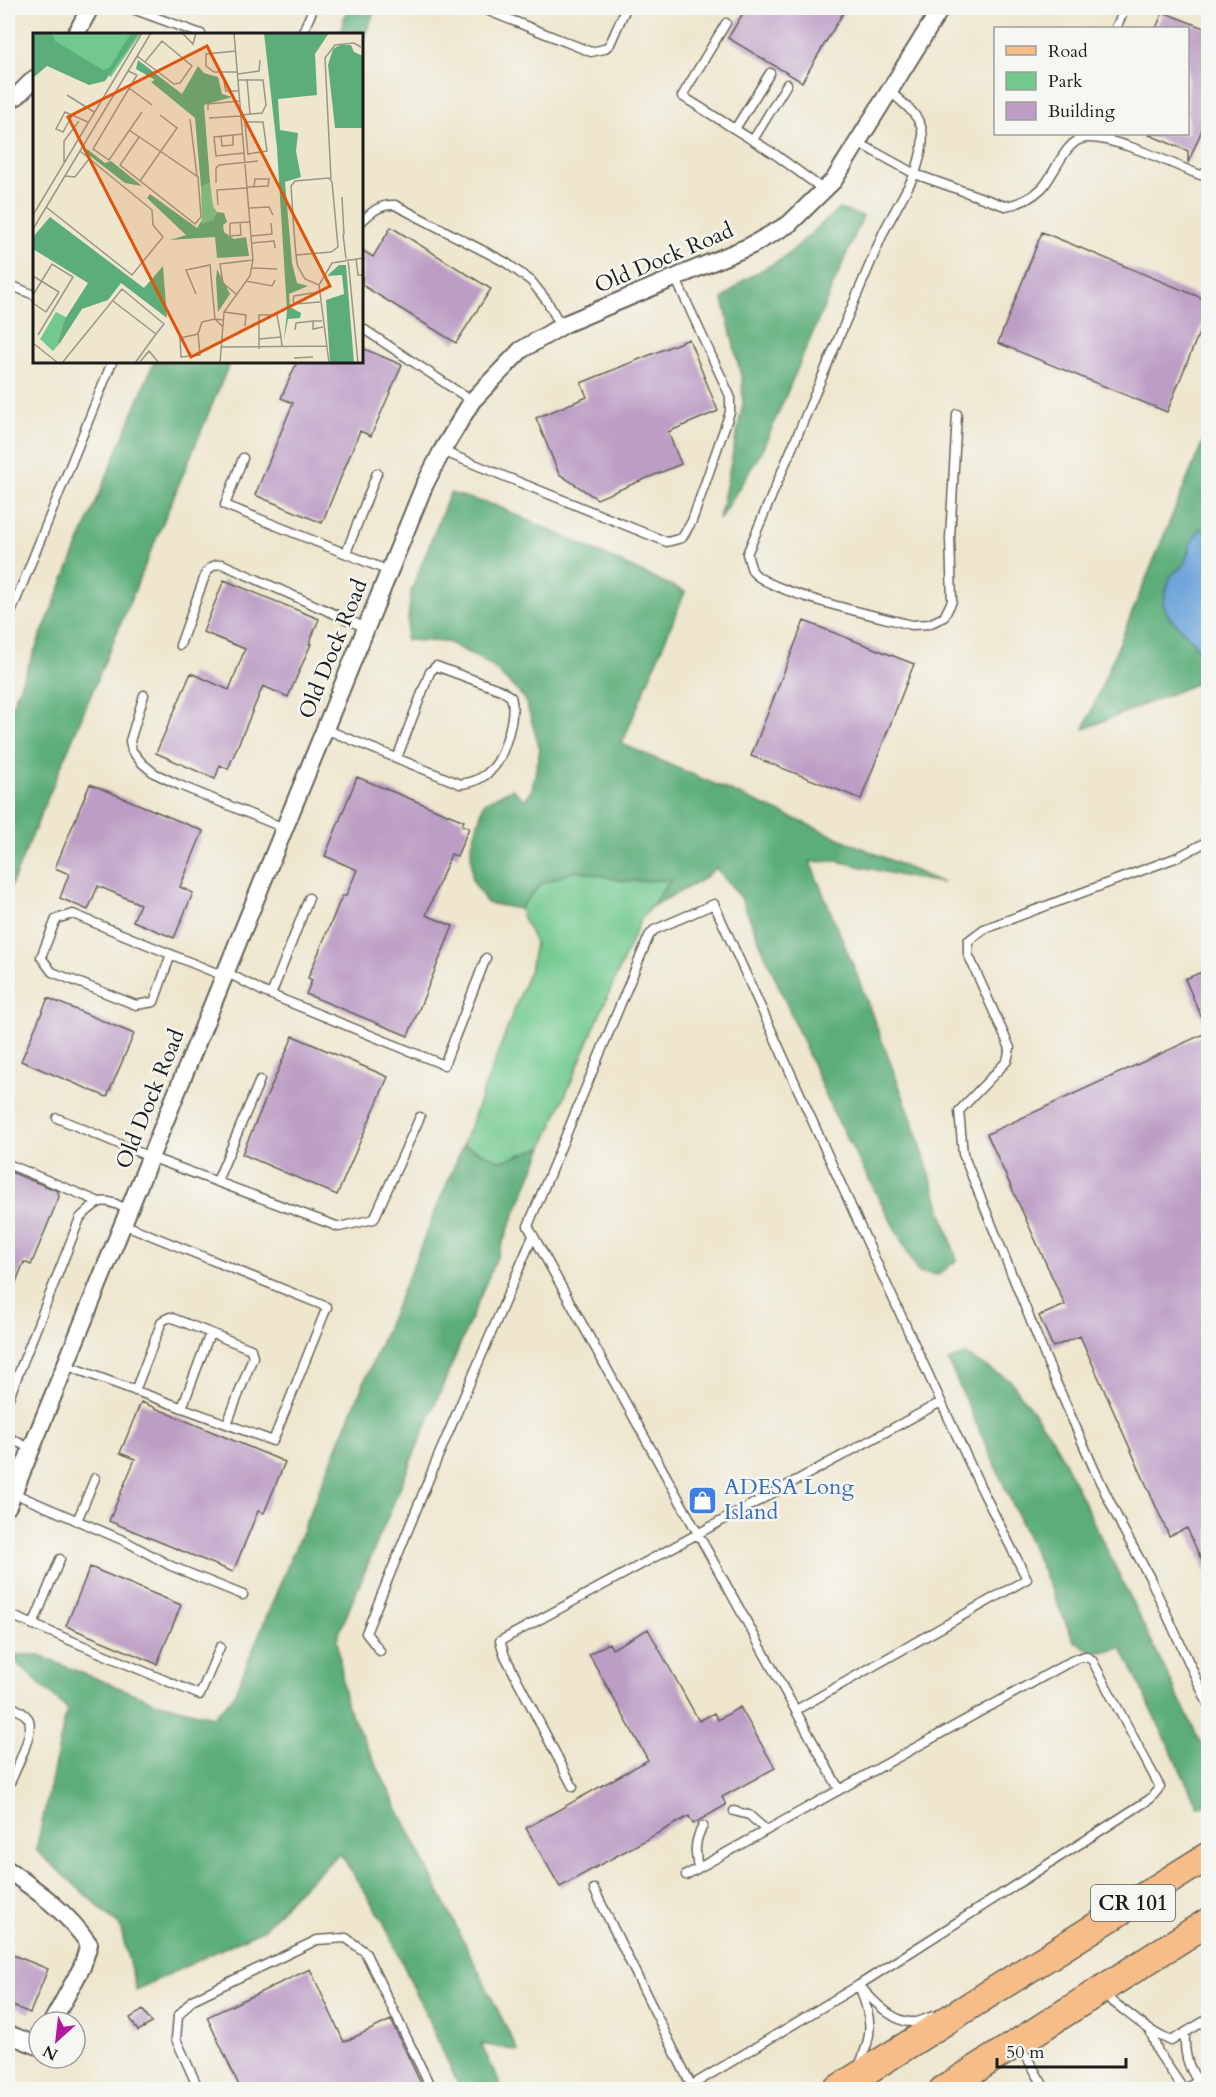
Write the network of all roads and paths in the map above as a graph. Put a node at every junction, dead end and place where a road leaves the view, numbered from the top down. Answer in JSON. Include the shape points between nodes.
{"nodes":[{"id":1,"x":90,"y":8,"type":"edge"},
{"id":2,"x":130,"y":8,"type":"edge"},
{"id":3,"x":312,"y":8,"type":"edge"},
{"id":4,"x":482,"y":8,"type":"edge"},
{"id":5,"x":626,"y":8,"type":"edge"},
{"id":6,"x":941,"y":8,"type":"edge"},
{"id":7,"x":1125,"y":8,"type":"edge"},
{"id":8,"x":726,"y":23,"type":"dead end"},
{"id":9,"x":1116,"y":27,"type":"edge"},
{"id":10,"x":77,"y":33,"type":"edge"},
{"id":11,"x":198,"y":33,"type":"edge"},
{"id":12,"x":302,"y":33,"type":"edge"},
{"id":13,"x":770,"y":73,"type":"dead end"},
{"id":14,"x":33,"y":80,"type":"edge"},
{"id":15,"x":787,"y":84,"type":"dead end"},
{"id":16,"x":889,"y":91,"type":"junction"},
{"id":17,"x":8,"y":100,"type":"edge"},
{"id":18,"x":735,"y":129,"type":"junction"},
{"id":19,"x":1077,"y":135,"type":"edge"},
{"id":20,"x":753,"y":140,"type":"junction"},
{"id":21,"x":857,"y":142,"type":"junction"},
{"id":22,"x":1073,"y":144,"type":"junction"},
{"id":23,"x":1209,"y":172,"type":"edge"},
{"id":24,"x":915,"y":174,"type":"junction"},
{"id":25,"x":824,"y":190,"type":"junction"},
{"id":26,"x":363,"y":220,"type":"edge"},
{"id":27,"x":675,"y":277,"type":"junction"},
{"id":28,"x":8,"y":284,"type":"edge"},
{"id":29,"x":33,"y":295,"type":"edge"},
{"id":30,"x":561,"y":326,"type":"junction"},
{"id":31,"x":363,"y":329,"type":"edge"},
{"id":32,"x":112,"y":363,"type":"edge"},
{"id":33,"x":472,"y":401,"type":"junction"},
{"id":34,"x":957,"y":414,"type":"dead end"},
{"id":35,"x":442,"y":451,"type":"junction"},
{"id":36,"x":243,"y":458,"type":"dead end"},
{"id":37,"x":377,"y":473,"type":"dead end"},
{"id":38,"x":346,"y":554,"type":"junction"},
{"id":39,"x":389,"y":571,"type":"junction"},
{"id":40,"x":8,"y":620,"type":"edge"},
{"id":41,"x":366,"y":628,"type":"junction"},
{"id":42,"x":180,"y":645,"type":"dead end"},
{"id":43,"x":144,"y":695,"type":"dead end"},
{"id":44,"x":325,"y":729,"type":"junction"},
{"id":45,"x":397,"y":758,"type":"junction"},
{"id":46,"x":284,"y":828,"type":"junction"},
{"id":47,"x":1209,"y":841,"type":"edge"},
{"id":48,"x":309,"y":898,"type":"dead end"},
{"id":49,"x":171,"y":954,"type":"junction"},
{"id":50,"x":486,"y":958,"type":"dead end"},
{"id":51,"x":225,"y":974,"type":"junction"},
{"id":52,"x":271,"y":995,"type":"junction"},
{"id":53,"x":260,"y":1080,"type":"dead end"},
{"id":54,"x":420,"y":1117,"type":"dead end"},
{"id":55,"x":57,"y":1118,"type":"dead end"},
{"id":56,"x":150,"y":1157,"type":"junction"},
{"id":57,"x":8,"y":1164,"type":"edge"},
{"id":58,"x":217,"y":1181,"type":"junction"},
{"id":59,"x":97,"y":1202,"type":"junction"},
{"id":60,"x":126,"y":1217,"type":"junction"},
{"id":61,"x":532,"y":1236,"type":"junction"},
{"id":62,"x":210,"y":1333,"type":"junction"},
{"id":63,"x":65,"y":1365,"type":"junction"},
{"id":64,"x":135,"y":1390,"type":"junction"},
{"id":65,"x":8,"y":1400,"type":"edge"},
{"id":66,"x":941,"y":1402,"type":"junction"},
{"id":67,"x":182,"y":1408,"type":"junction"},
{"id":68,"x":227,"y":1424,"type":"junction"},
{"id":69,"x":8,"y":1437,"type":"edge"},
{"id":70,"x":31,"y":1449,"type":"junction"},
{"id":71,"x":95,"y":1478,"type":"dead end"},
{"id":72,"x":10,"y":1499,"type":"edge"},
{"id":73,"x":77,"y":1521,"type":"junction"},
{"id":74,"x":699,"y":1533,"type":"junction"},
{"id":75,"x":60,"y":1559,"type":"dead end"},
{"id":76,"x":243,"y":1595,"type":"dead end"},
{"id":77,"x":8,"y":1614,"type":"edge"},
{"id":78,"x":33,"y":1625,"type":"junction"},
{"id":79,"x":220,"y":1647,"type":"dead end"},
{"id":80,"x":380,"y":1651,"type":"dead end"},
{"id":81,"x":1209,"y":1704,"type":"edge"},
{"id":82,"x":8,"y":1705,"type":"edge"},
{"id":83,"x":796,"y":1710,"type":"junction"},
{"id":84,"x":9,"y":1785,"type":"dead end"},
{"id":85,"x":573,"y":1787,"type":"dead end"},
{"id":86,"x":839,"y":1789,"type":"junction"},
{"id":87,"x":734,"y":1811,"type":"dead end"},
{"id":88,"x":703,"y":1826,"type":"dead end"},
{"id":89,"x":766,"y":1830,"type":"junction"},
{"id":90,"x":1209,"y":1856,"type":"edge"},
{"id":91,"x":698,"y":1868,"type":"junction"},
{"id":92,"x":8,"y":1870,"type":"edge"},
{"id":93,"x":686,"y":1875,"type":"dead end"},
{"id":94,"x":594,"y":1889,"type":"dead end"},
{"id":95,"x":1209,"y":1922,"type":"edge"},
{"id":96,"x":859,"y":1985,"type":"junction"},
{"id":97,"x":1098,"y":1992,"type":"junction"},
{"id":98,"x":976,"y":2002,"type":"junction"},
{"id":99,"x":59,"y":2010,"type":"edge"},
{"id":100,"x":1209,"y":2019,"type":"edge"},
{"id":101,"x":1151,"y":2033,"type":"junction"},
{"id":102,"x":1185,"y":2033,"type":"junction"},
{"id":103,"x":8,"y":2034,"type":"edge"},
{"id":104,"x":27,"y":2042,"type":"edge"},
{"id":105,"x":1017,"y":2042,"type":"junction"},
{"id":106,"x":1209,"y":2074,"type":"edge"},
{"id":107,"x":1198,"y":2081,"type":"junction"},
{"id":108,"x":845,"y":2084,"type":"edge"},
{"id":109,"x":688,"y":2087,"type":"edge"},
{"id":110,"x":199,"y":2090,"type":"edge"},
{"id":111,"x":432,"y":2090,"type":"edge"},
{"id":112,"x":944,"y":2090,"type":"edge"},
{"id":113,"x":1046,"y":2090,"type":"edge"},
{"id":114,"x":1184,"y":2090,"type":"edge"}],
"edges":[{"from":1,"to":10,"type":"street"},
{"from":2,"to":11,"type":"lane"},
{"from":3,"to":12,"type":"lane"},
{"from":4,"to":5,"type":"lane","via":[[591,52],[610,45]]},
{"from":6,"to":16,"type":"street","name":"Old Dock Road"},
{"from":7,"to":9,"type":"lane"},
{"from":8,"to":18,"type":"lane","via":[[682,96]]},
{"from":13,"to":18,"type":"lane"},
{"from":14,"to":17,"type":"street"},
{"from":15,"to":20,"type":"lane"},
{"from":16,"to":21,"type":"street","name":"Old Dock Road"},
{"from":16,"to":24,"type":"lane","via":[[917,116],[924,135]]},
{"from":18,"to":20,"type":"lane"},
{"from":19,"to":22,"type":"lane"},
{"from":20,"to":25,"type":"lane"},
{"from":21,"to":24,"type":"lane"},
{"from":21,"to":25,"type":"street","name":"Old Dock Road"},
{"from":22,"to":23,"type":"lane","via":[[1084,138],[1100,140],[1127,146],[1200,176]]},
{"from":22,"to":24,"type":"lane","via":[[1042,189],[1014,205],[1005,206]]},
{"from":24,"to":34,"type":"lane","via":[[884,231],[751,544],[747,554],[753,572],[808,598],[912,626],[944,617],[952,601],[950,538]]},
{"from":25,"to":27,"type":"street","name":"Old Dock Road","via":[[789,224],[750,246]]},
{"from":26,"to":30,"type":"lane","via":[[374,210],[395,205],[505,262],[531,280]]},
{"from":27,"to":30,"type":"street","name":"Old Dock Road"},
{"from":27,"to":35,"type":"lane","via":[[730,396],[730,412],[692,521],[682,538],[667,542]]},
{"from":28,"to":29,"type":"lane"},
{"from":30,"to":33,"type":"street","name":"Old Dock Road","via":[[521,350]]},
{"from":31,"to":33,"type":"lane"},
{"from":32,"to":40,"type":"lane"},
{"from":33,"to":35,"type":"street","name":"Old Dock Road"},
{"from":35,"to":39,"type":"street","name":"Old Dock Road"},
{"from":36,"to":38,"type":"lane","via":[[225,505]]},
{"from":37,"to":38,"type":"lane"},
{"from":38,"to":39,"type":"lane"},
{"from":39,"to":41,"type":"street","name":"Old Dock Road"},
{"from":41,"to":42,"type":"lane","via":[[217,564],[206,573]]},
{"from":41,"to":44,"type":"street","name":"Old Dock Road"},
{"from":43,"to":46,"type":"lane","via":[[130,741],[132,751],[142,763],[179,785]]},
{"from":44,"to":45,"type":"lane"},
{"from":44,"to":46,"type":"street","name":"Old Dock Road"},
{"from":45,"to":45,"type":"lane","via":[[460,784],[480,779],[494,768],[500,756],[513,712],[511,697],[441,666],[433,668]]},
{"from":46,"to":51,"type":"street","name":"Old Dock Road"},
{"from":47,"to":81,"type":"lane","via":[[1178,857],[984,929],[968,941],[968,954],[1010,1048],[1007,1061],[959,1110],[963,1154],[1049,1366],[1095,1471]]},
{"from":48,"to":52,"type":"lane"},
{"from":49,"to":49,"type":"lane","via":[[73,914],[56,919],[41,957],[52,972],[136,1005],[154,1002]]},
{"from":49,"to":51,"type":"lane"},
{"from":50,"to":52,"type":"lane","via":[[444,1065]]},
{"from":51,"to":52,"type":"lane"},
{"from":51,"to":56,"type":"street","name":"Old Dock Road"},
{"from":53,"to":58,"type":"lane"},
{"from":54,"to":58,"type":"lane","via":[[374,1219],[339,1227]]},
{"from":55,"to":56,"type":"lane"},
{"from":56,"to":58,"type":"lane"},
{"from":56,"to":60,"type":"street","name":"Old Dock Road"},
{"from":57,"to":59,"type":"lane"},
{"from":59,"to":60,"type":"lane","via":[[107,1200]]},
{"from":59,"to":65,"type":"lane","via":[[80,1218]]},
{"from":60,"to":63,"type":"street","name":"Old Dock Road"},
{"from":60,"to":68,"type":"lane","via":[[327,1307],[273,1441]]},
{"from":61,"to":66,"type":"lane","via":[[528,1226],[649,936],[654,930],[714,904]]},
{"from":61,"to":74,"type":"lane"},
{"from":61,"to":80,"type":"lane","via":[[366,1633]]},
{"from":62,"to":64,"type":"lane","via":[[171,1317],[162,1321]]},
{"from":62,"to":67,"type":"lane"},
{"from":62,"to":68,"type":"lane","via":[[251,1349],[254,1358]]},
{"from":63,"to":64,"type":"lane"},
{"from":63,"to":70,"type":"street","name":"Old Dock Road"},
{"from":64,"to":67,"type":"lane"},
{"from":66,"to":74,"type":"lane"},
{"from":66,"to":83,"type":"lane","via":[[1027,1580]]},
{"from":67,"to":68,"type":"lane"},
{"from":69,"to":70,"type":"lane"},
{"from":70,"to":72,"type":"street","name":"Old Dock Road"},
{"from":71,"to":73,"type":"lane"},
{"from":72,"to":73,"type":"lane"},
{"from":73,"to":76,"type":"lane"},
{"from":74,"to":83,"type":"lane"},
{"from":74,"to":85,"type":"lane","via":[[500,1641]]},
{"from":75,"to":78,"type":"lane"},
{"from":77,"to":78,"type":"lane"},
{"from":78,"to":79,"type":"lane","via":[[200,1695]]},
{"from":82,"to":84,"type":"lane","via":[[28,1718],[31,1729]]},
{"from":83,"to":86,"type":"lane"},
{"from":86,"to":89,"type":"lane"},
{"from":86,"to":96,"type":"lane","via":[[1085,1656],[1092,1659],[1160,1787],[1150,1799]]},
{"from":87,"to":89,"type":"lane","via":[[749,1815]]},
{"from":88,"to":91,"type":"lane","via":[[694,1849]]},
{"from":89,"to":91,"type":"lane"},
{"from":90,"to":98,"type":"main road","number":"CR 101"},
{"from":91,"to":93,"type":"lane"},
{"from":92,"to":99,"type":"street","via":[[45,1896],[77,1926],[89,1944],[82,1967]]},
{"from":94,"to":109,"type":"lane"},
{"from":95,"to":97,"type":"main road","number":"CR 101"},
{"from":96,"to":98,"type":"lane","via":[[891,2015],[913,2023]]},
{"from":96,"to":108,"type":"lane","via":[[871,2022],[870,2034],[866,2051]]},
{"from":96,"to":109,"type":"lane"},
{"from":97,"to":101,"type":"lane"},
{"from":97,"to":105,"type":"main road","number":"CR 101"},
{"from":98,"to":108,"type":"main road","number":"CR 101"},
{"from":100,"to":102,"type":"lane"},
{"from":101,"to":102,"type":"lane","via":[[1171,2042]]},
{"from":101,"to":114,"type":"lane","via":[[1158,2052]]},
{"from":102,"to":107,"type":"lane","via":[[1186,2057]]},
{"from":103,"to":104,"type":"street"},
{"from":105,"to":112,"type":"main road","number":"CR 101"},
{"from":105,"to":113,"type":"lane"},
{"from":106,"to":107,"type":"lane"},
{"from":107,"to":114,"type":"lane"},
{"from":110,"to":111,"type":"lane","via":[[176,2039],[177,2016],[192,2000],[317,1940],[346,1938],[365,1952]]}]}
